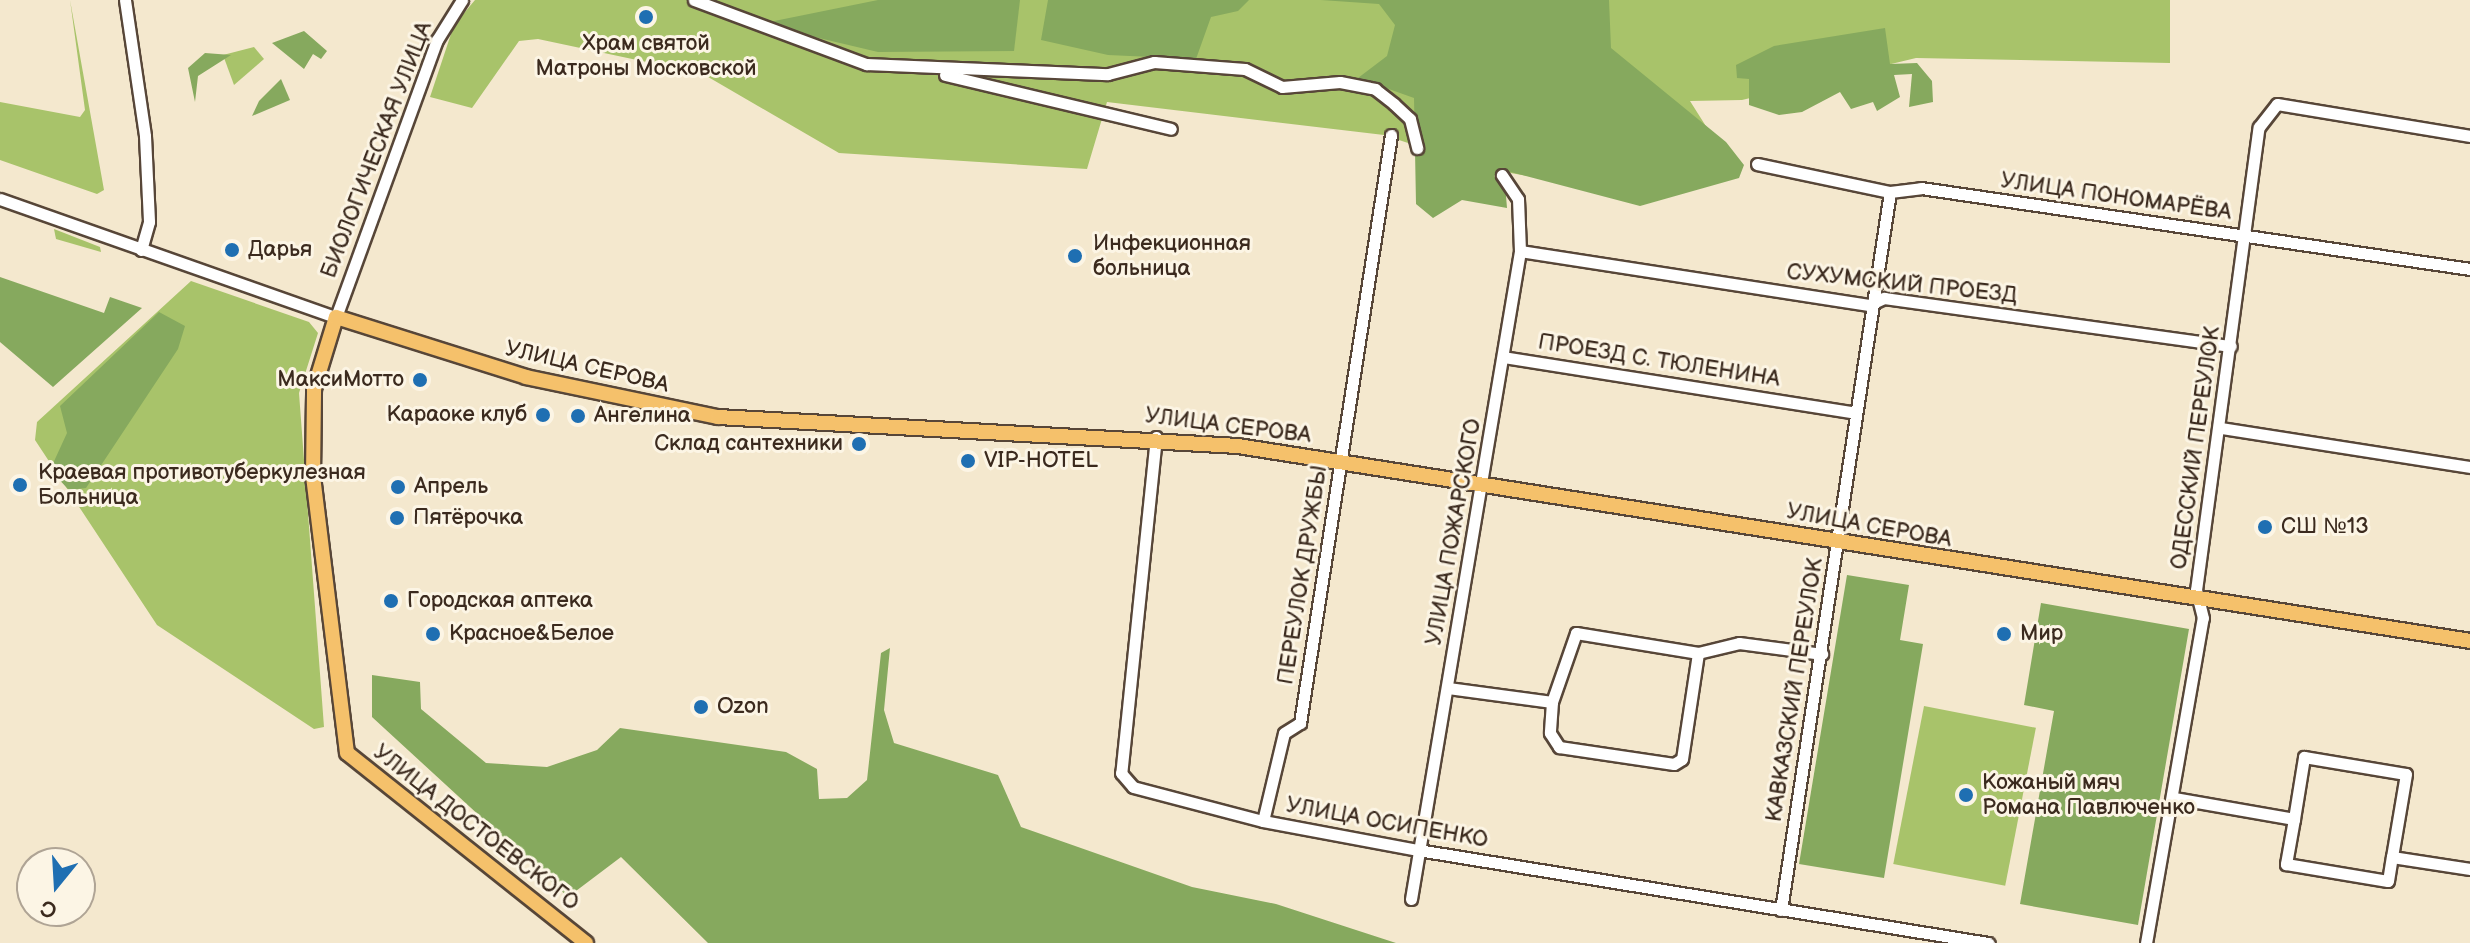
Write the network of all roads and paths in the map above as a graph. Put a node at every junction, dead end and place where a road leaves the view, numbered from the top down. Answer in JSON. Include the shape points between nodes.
{"nodes":[{"id":1,"x":125,"y":0,"type":"edge"},
{"id":2,"x":462,"y":0,"type":"edge"},
{"id":3,"x":694,"y":0,"type":"edge"},
{"id":4,"x":921,"y":70,"type":"junction"},
{"id":5,"x":1171,"y":129,"type":"dead end"},
{"id":6,"x":1391,"y":135,"type":"dead end"},
{"id":7,"x":2470,"y":136,"type":"edge"},
{"id":8,"x":1417,"y":148,"type":"dead end"},
{"id":9,"x":1757,"y":164,"type":"dead end"},
{"id":10,"x":1502,"y":175,"type":"dead end"},
{"id":11,"x":1890,"y":192,"type":"junction"},
{"id":12,"x":0,"y":199,"type":"edge"},
{"id":13,"x":2245,"y":236,"type":"junction"},
{"id":14,"x":141,"y":250,"type":"junction"},
{"id":15,"x":1520,"y":251,"type":"junction"},
{"id":16,"x":2470,"y":269,"type":"edge"},
{"id":17,"x":1869,"y":305,"type":"junction"},
{"id":18,"x":336,"y":317,"type":"junction"},
{"id":19,"x":2231,"y":346,"type":"junction"},
{"id":20,"x":1503,"y":357,"type":"junction"},
{"id":21,"x":1855,"y":413,"type":"junction"},
{"id":22,"x":2221,"y":428,"type":"junction"},
{"id":23,"x":1156,"y":437,"type":"junction"},
{"id":24,"x":1341,"y":462,"type":"junction"},
{"id":25,"x":2470,"y":467,"type":"edge"},
{"id":26,"x":1484,"y":485,"type":"junction"},
{"id":27,"x":1838,"y":542,"type":"junction"},
{"id":28,"x":2199,"y":601,"type":"junction"},
{"id":29,"x":2470,"y":641,"type":"edge"},
{"id":30,"x":1698,"y":653,"type":"junction"},
{"id":31,"x":1822,"y":654,"type":"junction"},
{"id":32,"x":1448,"y":688,"type":"junction"},
{"id":33,"x":1552,"y":702,"type":"junction"},
{"id":34,"x":2174,"y":798,"type":"junction"},
{"id":35,"x":2294,"y":819,"type":"junction"},
{"id":36,"x":1263,"y":821,"type":"junction"},
{"id":37,"x":1418,"y":850,"type":"junction"},
{"id":38,"x":2392,"y":857,"type":"junction"},
{"id":39,"x":2470,"y":869,"type":"edge"},
{"id":40,"x":1411,"y":899,"type":"dead end"},
{"id":41,"x":1781,"y":910,"type":"junction"},
{"id":42,"x":586,"y":943,"type":"edge"},
{"id":43,"x":1988,"y":943,"type":"edge"},
{"id":44,"x":2146,"y":943,"type":"edge"}],
"edges":[{"from":1,"to":14,"type":"street","via":[[145,136],[149,222]]},
{"from":2,"to":18,"type":"street","name":"БИОЛОГИЧЕСКАЯ УЛИЦА","via":[[437,40]]},
{"from":3,"to":4,"type":"street","via":[[806,46]]},
{"from":4,"to":5,"type":"street"},
{"from":4,"to":8,"type":"street","via":[[1108,74],[1154,62],[1245,69],[1282,87],[1340,82],[1375,89],[1394,104],[1410,119]]},
{"from":6,"to":24,"type":"street","name":"ПЕРЕУЛОК ДРУЖБЫ"},
{"from":7,"to":13,"type":"street","name":"ОДЕССКИЙ ПЕРЕУЛОК","via":[[2277,104],[2259,127]]},
{"from":9,"to":11,"type":"street","name":"УЛИЦА ПОНОМАРЁВА"},
{"from":10,"to":15,"type":"street","name":"УЛИЦА ПОЖАРСКОГО","via":[[1518,199]]},
{"from":11,"to":13,"type":"street","name":"УЛИЦА ПОНОМАРЁВА","via":[[1921,188]]},
{"from":11,"to":17,"type":"street","name":"КАВКАЗСКИЙ ПЕРЕУЛОК"},
{"from":12,"to":14,"type":"street","name":"УЛИЦА СЕРОВА"},
{"from":13,"to":16,"type":"street","name":"УЛИЦА ПОНОМАРЁВА"},
{"from":13,"to":19,"type":"street","name":"ОДЕССКИЙ ПЕРЕУЛОК"},
{"from":14,"to":18,"type":"street","name":"УЛИЦА СЕРОВА"},
{"from":15,"to":17,"type":"street","name":"СУХУМСКИЙ ПРОЕЗД"},
{"from":15,"to":20,"type":"street","name":"УЛИЦА ПОЖАРСКОГО"},
{"from":17,"to":19,"type":"street","name":"СУХУМСКИЙ ПРОЕЗД","via":[[1884,298]]},
{"from":17,"to":21,"type":"street","name":"КАВКАЗСКИЙ ПЕРЕУЛОК"},
{"from":18,"to":23,"type":"main road","name":"УЛИЦА СЕРОВА","via":[[526,377],[718,417]]},
{"from":18,"to":42,"type":"main road","name":"УЛИЦА ДОСТОЕВСКОГО","via":[[314,389],[313,463],[347,753]]},
{"from":19,"to":22,"type":"street","name":"ОДЕССКИЙ ПЕРЕУЛОК"},
{"from":20,"to":21,"type":"street","name":"ПРОЕЗД С. ТЮЛЕНИНА"},
{"from":20,"to":26,"type":"street","name":"УЛИЦА ПОЖАРСКОГО"},
{"from":21,"to":27,"type":"street","name":"КАВКАЗСКИЙ ПЕРЕУЛОК"},
{"from":22,"to":25,"type":"street"},
{"from":22,"to":28,"type":"street","name":"ОДЕССКИЙ ПЕРЕУЛОК"},
{"from":23,"to":24,"type":"main road","name":"УЛИЦА СЕРОВА"},
{"from":23,"to":36,"type":"street","name":"УЛИЦА ОСИПЕНКО","via":[[1121,773],[1152,795]]},
{"from":24,"to":26,"type":"main road","name":"УЛИЦА СЕРОВА"},
{"from":24,"to":36,"type":"street","name":"ПЕРЕУЛОК ДРУЖБЫ","via":[[1300,723],[1284,733]]},
{"from":26,"to":27,"type":"main road","name":"УЛИЦА СЕРОВА"},
{"from":26,"to":32,"type":"street","name":"УЛИЦА ПОЖАРСКОГО"},
{"from":27,"to":28,"type":"main road","name":"УЛИЦА СЕРОВА"},
{"from":27,"to":31,"type":"street","name":"КАВКАЗСКИЙ ПЕРЕУЛОК"},
{"from":28,"to":29,"type":"main road","name":"УЛИЦА СЕРОВА"},
{"from":28,"to":34,"type":"street","name":"ОДЕССКИЙ ПЕРЕУЛОК","via":[[2203,618]]},
{"from":30,"to":31,"type":"street","via":[[1739,643]]},
{"from":30,"to":33,"type":"street","via":[[1576,633]]},
{"from":30,"to":33,"type":"street","via":[[1682,759],[1674,764],[1559,747],[1550,733]]},
{"from":31,"to":41,"type":"street","name":"КАВКАЗСКИЙ ПЕРЕУЛОК"},
{"from":32,"to":33,"type":"street"},
{"from":32,"to":37,"type":"street","name":"УЛИЦА ПОЖАРСКОГО"},
{"from":34,"to":35,"type":"street"},
{"from":34,"to":44,"type":"street","name":"ОДЕССКИЙ ПЕРЕУЛОК"},
{"from":35,"to":38,"type":"street","via":[[2286,864],[2388,881]]},
{"from":35,"to":38,"type":"street","via":[[2304,757],[2406,774]]},
{"from":36,"to":37,"type":"street","name":"УЛИЦА ОСИПЕНКО"},
{"from":37,"to":40,"type":"street","name":"УЛИЦА ПОЖАРСКОГО"},
{"from":37,"to":41,"type":"street","name":"УЛИЦА ОСИПЕНКО"},
{"from":38,"to":39,"type":"street"},
{"from":41,"to":43,"type":"street","name":"УЛИЦА ОСИПЕНКО"}]}
